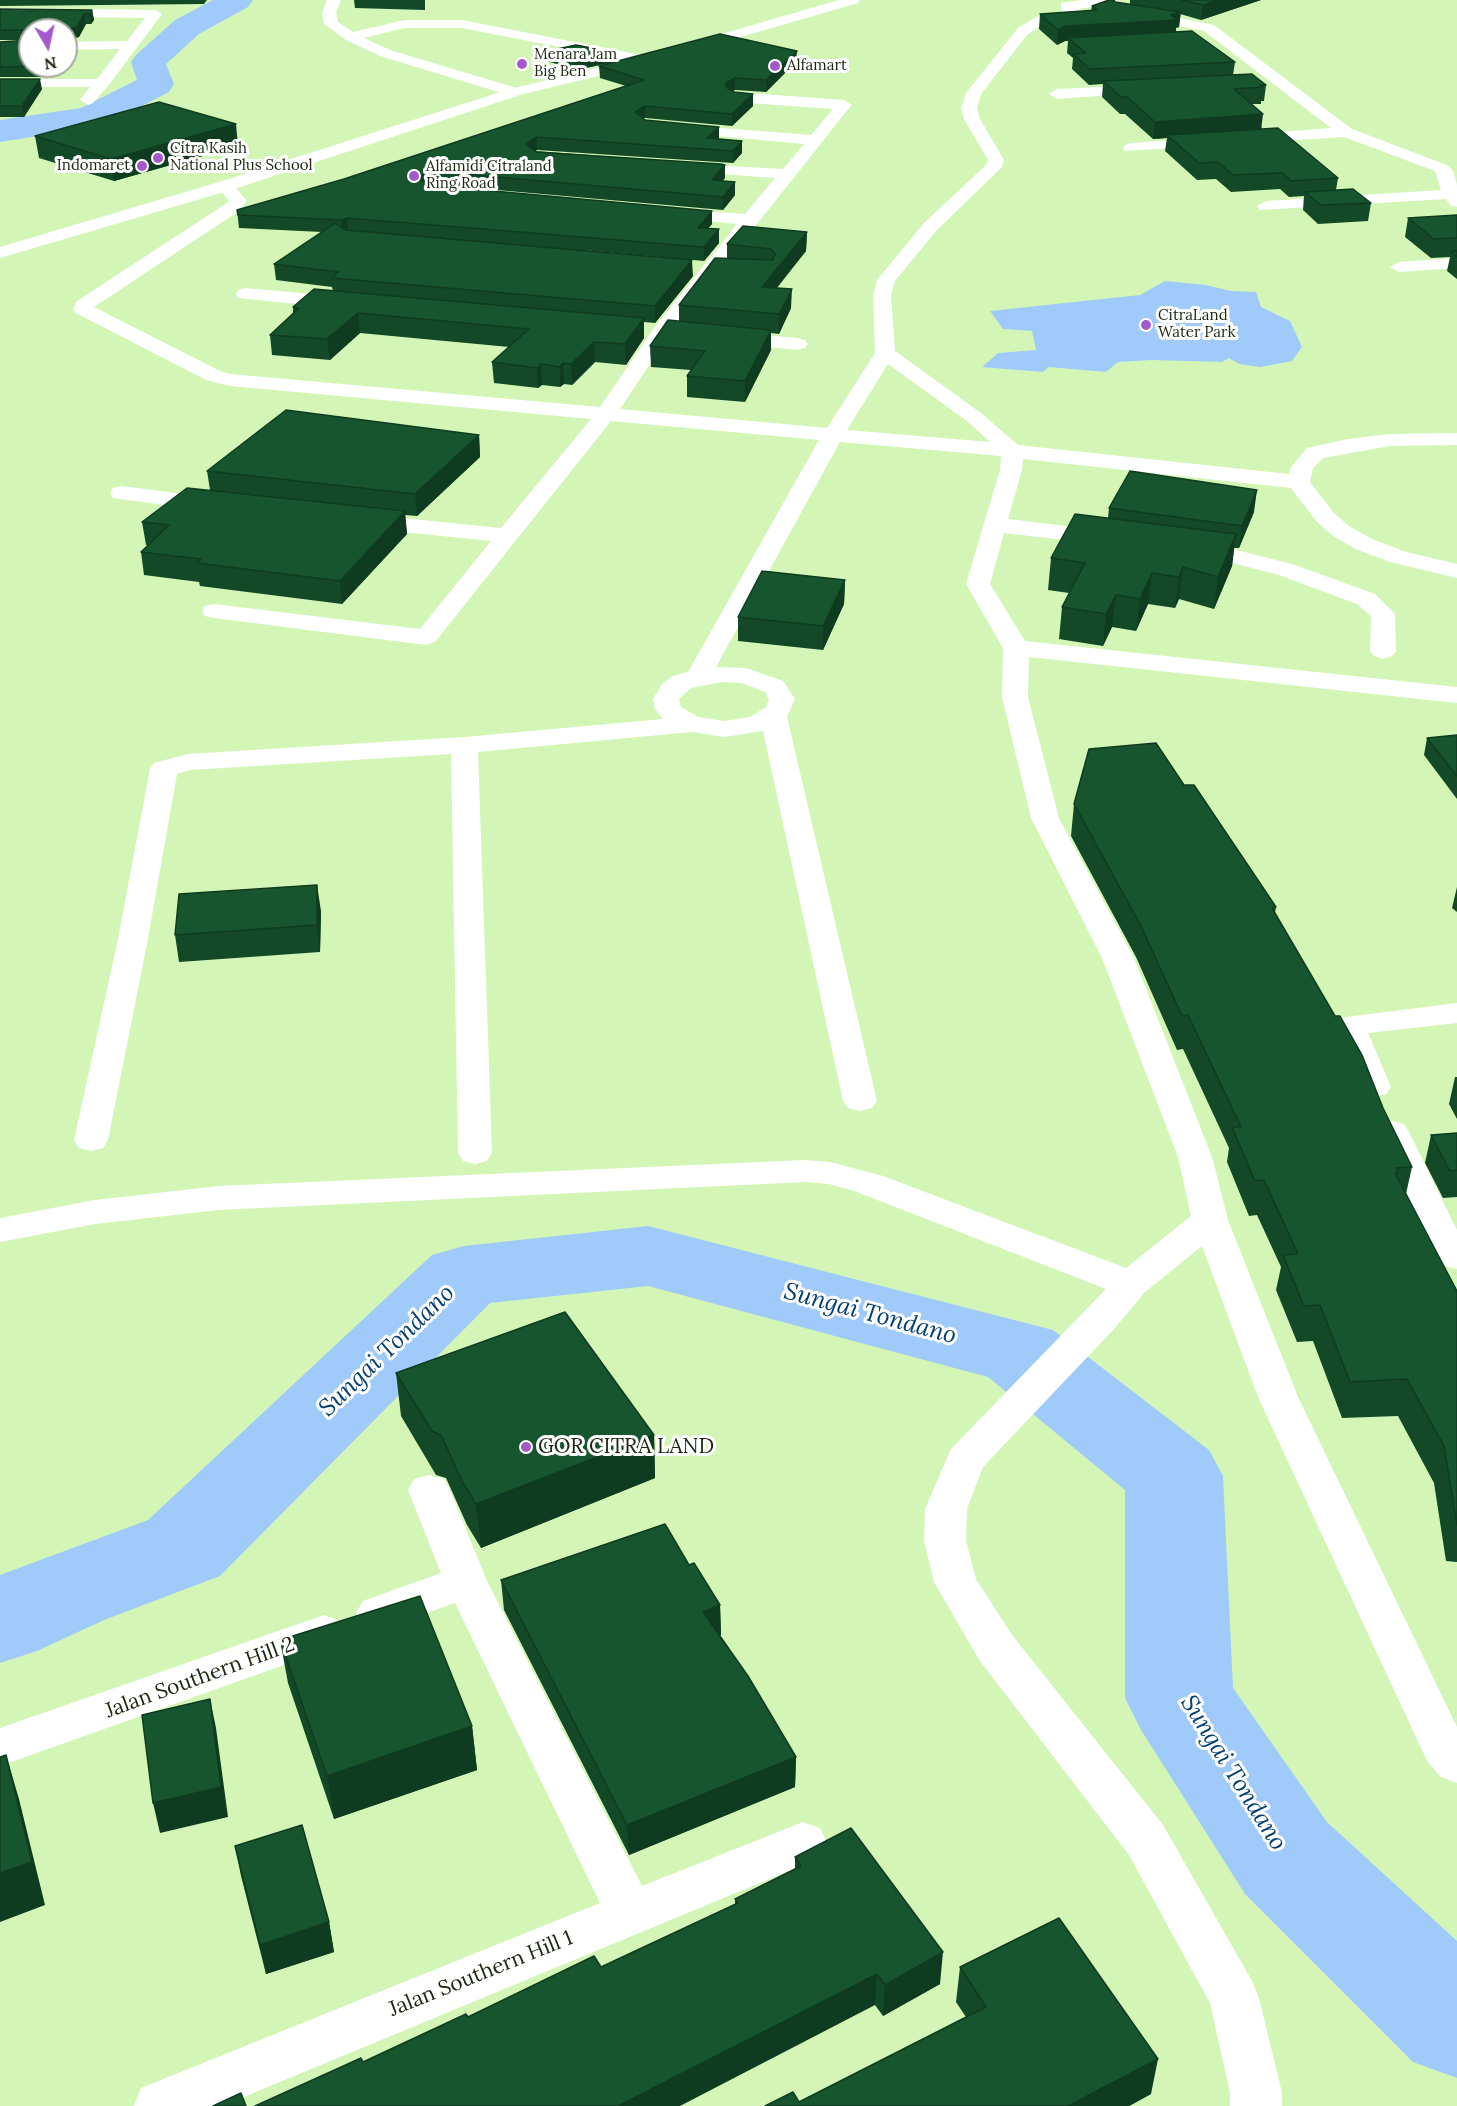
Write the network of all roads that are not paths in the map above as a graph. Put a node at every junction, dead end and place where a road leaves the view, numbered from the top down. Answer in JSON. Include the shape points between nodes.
{"nodes":[{"id":1,"x":334,"y":0,"type":"edge"},
{"id":2,"x":853,"y":0,"type":"edge"},
{"id":3,"x":1112,"y":5,"type":"edge"},
{"id":4,"x":455,"y":7,"type":"dead end"},
{"id":5,"x":0,"y":12,"type":"edge"},
{"id":6,"x":442,"y":22,"type":"junction"},
{"id":7,"x":351,"y":37,"type":"junction"},
{"id":8,"x":1223,"y":39,"type":"junction"},
{"id":9,"x":1200,"y":40,"type":"edge"},
{"id":10,"x":132,"y":45,"type":"junction"},
{"id":11,"x":78,"y":46,"type":"edge"},
{"id":12,"x":646,"y":60,"type":"junction"},
{"id":13,"x":1278,"y":82,"type":"junction"},
{"id":14,"x":0,"y":83,"type":"edge"},
{"id":15,"x":103,"y":83,"type":"junction"},
{"id":16,"x":1255,"y":84,"type":"edge"},
{"id":17,"x":1160,"y":88,"type":"edge"},
{"id":18,"x":515,"y":92,"type":"junction"},
{"id":19,"x":1057,"y":94,"type":"dead end"},
{"id":20,"x":735,"y":97,"type":"edge"},
{"id":21,"x":88,"y":100,"type":"dead end"},
{"id":22,"x":656,"y":126,"type":"edge"},
{"id":23,"x":1346,"y":132,"type":"junction"},
{"id":24,"x":818,"y":140,"type":"junction"},
{"id":25,"x":1131,"y":148,"type":"dead end"},
{"id":26,"x":667,"y":165,"type":"edge"},
{"id":27,"x":786,"y":174,"type":"junction"},
{"id":28,"x":225,"y":186,"type":"junction"},
{"id":29,"x":1454,"y":198,"type":"edge"},
{"id":30,"x":1266,"y":206,"type":"dead end"},
{"id":31,"x":649,"y":211,"type":"edge"},
{"id":32,"x":751,"y":220,"type":"junction"},
{"id":33,"x":0,"y":253,"type":"edge"},
{"id":34,"x":1457,"y":264,"type":"edge"},
{"id":35,"x":1399,"y":267,"type":"dead end"},
{"id":36,"x":686,"y":268,"type":"edge"},
{"id":37,"x":709,"y":270,"type":"junction"},
{"id":38,"x":731,"y":272,"type":"edge"},
{"id":39,"x":245,"y":294,"type":"dead end"},
{"id":40,"x":362,"y":305,"type":"edge"},
{"id":41,"x":638,"y":330,"type":"edge"},
{"id":42,"x":661,"y":332,"type":"junction"},
{"id":43,"x":684,"y":334,"type":"edge"},
{"id":44,"x":707,"y":336,"type":"edge"},
{"id":45,"x":798,"y":344,"type":"dead end"},
{"id":46,"x":885,"y":353,"type":"junction"},
{"id":47,"x":606,"y":414,"type":"junction"},
{"id":48,"x":832,"y":436,"type":"junction"},
{"id":49,"x":1457,"y":439,"type":"edge"},
{"id":50,"x":1012,"y":451,"type":"junction"},
{"id":51,"x":1299,"y":482,"type":"junction"},
{"id":52,"x":121,"y":493,"type":"dead end"},
{"id":53,"x":236,"y":507,"type":"edge"},
{"id":54,"x":342,"y":518,"type":"edge"},
{"id":55,"x":996,"y":525,"type":"junction"},
{"id":56,"x":507,"y":536,"type":"junction"},
{"id":57,"x":1128,"y":541,"type":"edge"},
{"id":58,"x":1171,"y":547,"type":"edge"},
{"id":59,"x":1457,"y":572,"type":"edge"},
{"id":60,"x":214,"y":611,"type":"dead end"},
{"id":61,"x":1016,"y":648,"type":"junction"},
{"id":62,"x":1383,"y":651,"type":"dead end"},
{"id":63,"x":698,"y":677,"type":"junction"},
{"id":64,"x":1457,"y":695,"type":"edge"},
{"id":65,"x":773,"y":716,"type":"junction"},
{"id":66,"x":692,"y":724,"type":"junction"},
{"id":67,"x":464,"y":745,"type":"junction"},
{"id":68,"x":1457,"y":1013,"type":"edge"},
{"id":69,"x":860,"y":1101,"type":"dead end"},
{"id":70,"x":91,"y":1140,"type":"dead end"},
{"id":71,"x":475,"y":1153,"type":"dead end"},
{"id":72,"x":1210,"y":1220,"type":"junction"},
{"id":73,"x":0,"y":1230,"type":"edge"},
{"id":74,"x":1457,"y":1257,"type":"edge"},
{"id":75,"x":1131,"y":1284,"type":"junction"},
{"id":76,"x":429,"y":1490,"type":"dead end"},
{"id":77,"x":466,"y":1581,"type":"junction"},
{"id":78,"x":0,"y":1747,"type":"edge"},
{"id":79,"x":1453,"y":1750,"type":"edge"},
{"id":80,"x":803,"y":1843,"type":"dead end"},
{"id":81,"x":630,"y":1913,"type":"junction"},
{"id":82,"x":160,"y":2106,"type":"edge"},
{"id":83,"x":1256,"y":2106,"type":"edge"}],
"edges":[{"from":1,"to":7,"type":"main road","via":[[331,24]]},
{"from":2,"to":12,"type":"main road"},
{"from":3,"to":8,"type":"main road","via":[[1196,23]]},
{"from":3,"to":46,"type":"main road","via":[[1082,2],[1066,6],[1066,10],[1076,13],[1041,20],[1023,31],[974,93],[969,108],[996,160],[994,167],[930,227],[886,279],[882,295]]},
{"from":4,"to":6,"type":"main road"},
{"from":5,"to":10,"type":"main road","via":[[154,14]]},
{"from":6,"to":7,"type":"main road","via":[[405,24]]},
{"from":6,"to":12,"type":"main road","via":[[493,28]]},
{"from":7,"to":18,"type":"main road","via":[[385,53]]},
{"from":8,"to":9,"type":"main road"},
{"from":8,"to":13,"type":"main road"},
{"from":10,"to":11,"type":"main road"},
{"from":10,"to":15,"type":"main road"},
{"from":12,"to":18,"type":"main road"},
{"from":13,"to":16,"type":"main road"},
{"from":13,"to":23,"type":"main road"},
{"from":14,"to":15,"type":"main road"},
{"from":15,"to":21,"type":"main road"},
{"from":17,"to":19,"type":"main road"},
{"from":18,"to":28,"type":"main road"},
{"from":20,"to":24,"type":"main road","via":[[844,105]]},
{"from":22,"to":24,"type":"main road"},
{"from":23,"to":25,"type":"main road"},
{"from":23,"to":29,"type":"main road","via":[[1441,168]]},
{"from":24,"to":27,"type":"main road"},
{"from":26,"to":27,"type":"main road"},
{"from":27,"to":32,"type":"main road"},
{"from":28,"to":33,"type":"main road"},
{"from":28,"to":47,"type":"main road","via":[[238,201],[230,209],[84,305],[84,309],[213,376],[230,380]]},
{"from":29,"to":30,"type":"main road"},
{"from":31,"to":32,"type":"main road"},
{"from":32,"to":37,"type":"main road"},
{"from":34,"to":35,"type":"main road"},
{"from":36,"to":37,"type":"main road"},
{"from":37,"to":38,"type":"main road"},
{"from":37,"to":42,"type":"main road"},
{"from":39,"to":40,"type":"main road"},
{"from":41,"to":42,"type":"main road"},
{"from":42,"to":43,"type":"main road"},
{"from":42,"to":47,"type":"main road"},
{"from":44,"to":45,"type":"main road"},
{"from":46,"to":48,"type":"main road"},
{"from":46,"to":50,"type":"main road","via":[[974,417]]},
{"from":47,"to":48,"type":"main road"},
{"from":47,"to":56,"type":"main road"},
{"from":48,"to":50,"type":"main road"},
{"from":48,"to":63,"type":"main road"},
{"from":49,"to":51,"type":"main road","via":[[1390,440],[1315,453],[1302,467]]},
{"from":50,"to":51,"type":"main road"},
{"from":50,"to":55,"type":"main road","via":[[1011,470]]},
{"from":51,"to":59,"type":"main road","via":[[1325,517],[1356,540],[1398,557]]},
{"from":52,"to":53,"type":"main road"},
{"from":54,"to":56,"type":"main road"},
{"from":55,"to":57,"type":"main road"},
{"from":55,"to":61,"type":"main road","via":[[978,584]]},
{"from":56,"to":60,"type":"main road","via":[[426,637]]},
{"from":58,"to":62,"type":"main road","via":[[1267,565],[1366,599],[1383,614]]},
{"from":61,"to":64,"type":"main road"},
{"from":61,"to":72,"type":"main road","via":[[1015,697],[1045,818],[1122,968],[1195,1157]]},
{"from":63,"to":65,"type":"main road","via":[[734,674],[767,682],[782,699]]},
{"from":63,"to":66,"type":"main road","via":[[682,682],[666,699],[668,709]]},
{"from":65,"to":66,"type":"main road","via":[[736,728],[713,729]]},
{"from":65,"to":69,"type":"main road"},
{"from":66,"to":67,"type":"main road"},
{"from":67,"to":70,"type":"main road","via":[[188,762],[162,771],[132,944]]},
{"from":67,"to":71,"type":"main road"},
{"from":68,"to":74,"type":"main road","via":[[1349,1025],[1395,1142],[1440,1233]]},
{"from":72,"to":75,"type":"main road"},
{"from":72,"to":79,"type":"main road","via":[[1278,1398]]},
{"from":73,"to":75,"type":"main road","via":[[95,1212],[219,1198],[830,1173],[870,1184]]},
{"from":75,"to":83,"type":"main road","via":[[965,1460],[946,1509],[945,1541],[955,1582],[1024,1687],[1146,1840],[1234,1998]]},
{"from":76,"to":77,"type":"main road"},
{"from":77,"to":78,"type":"main road","name":"Jalan Southern Hill 2"},
{"from":77,"to":81,"type":"main road"},
{"from":80,"to":81,"type":"main road","name":"Jalan Southern Hill 1"},
{"from":81,"to":82,"type":"main road","name":"Jalan Southern Hill 1"}]}
